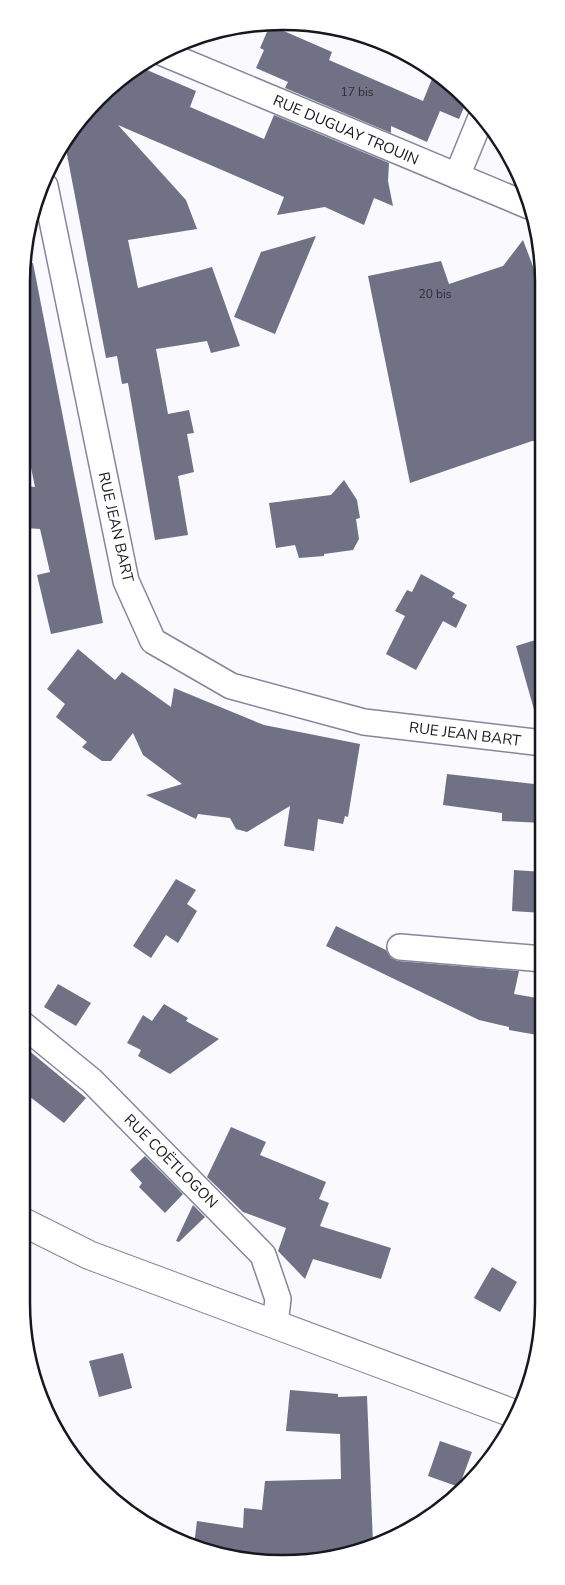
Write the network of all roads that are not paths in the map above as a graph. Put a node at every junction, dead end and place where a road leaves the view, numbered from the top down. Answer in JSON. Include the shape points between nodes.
{"nodes":[{"id":1,"x":172,"y":56,"type":"edge"},
{"id":2,"x":478,"y":124,"type":"edge"},
{"id":3,"x":457,"y":176,"type":"junction"},
{"id":4,"x":46,"y":194,"type":"edge"},
{"id":5,"x":523,"y":203,"type":"edge"},
{"id":6,"x":535,"y":742,"type":"edge"},
{"id":7,"x":400,"y":947,"type":"dead end"},
{"id":8,"x":535,"y":958,"type":"edge"},
{"id":9,"x":30,"y":1030,"type":"edge"},
{"id":10,"x":30,"y":1226,"type":"edge"},
{"id":11,"x":275,"y":1324,"type":"junction"},
{"id":12,"x":510,"y":1412,"type":"edge"}],
"edges":[{"from":1,"to":3,"type":"street","name":"RUE DUGUAY TROUIN"},
{"from":2,"to":3,"type":"street"},
{"from":3,"to":5,"type":"street","name":"RUE DUGUAY TROUIN"},
{"from":4,"to":6,"type":"street","name":"RUE JEAN BART","via":[[126,581],[153,641],[231,686],[364,722]]},
{"from":7,"to":8,"type":"street"},
{"from":9,"to":11,"type":"street","name":"RUE COËTLOGON","via":[[92,1081],[263,1255],[278,1299]]},
{"from":10,"to":11,"type":"main road","via":[[88,1255]]},
{"from":11,"to":12,"type":"main road"}]}
